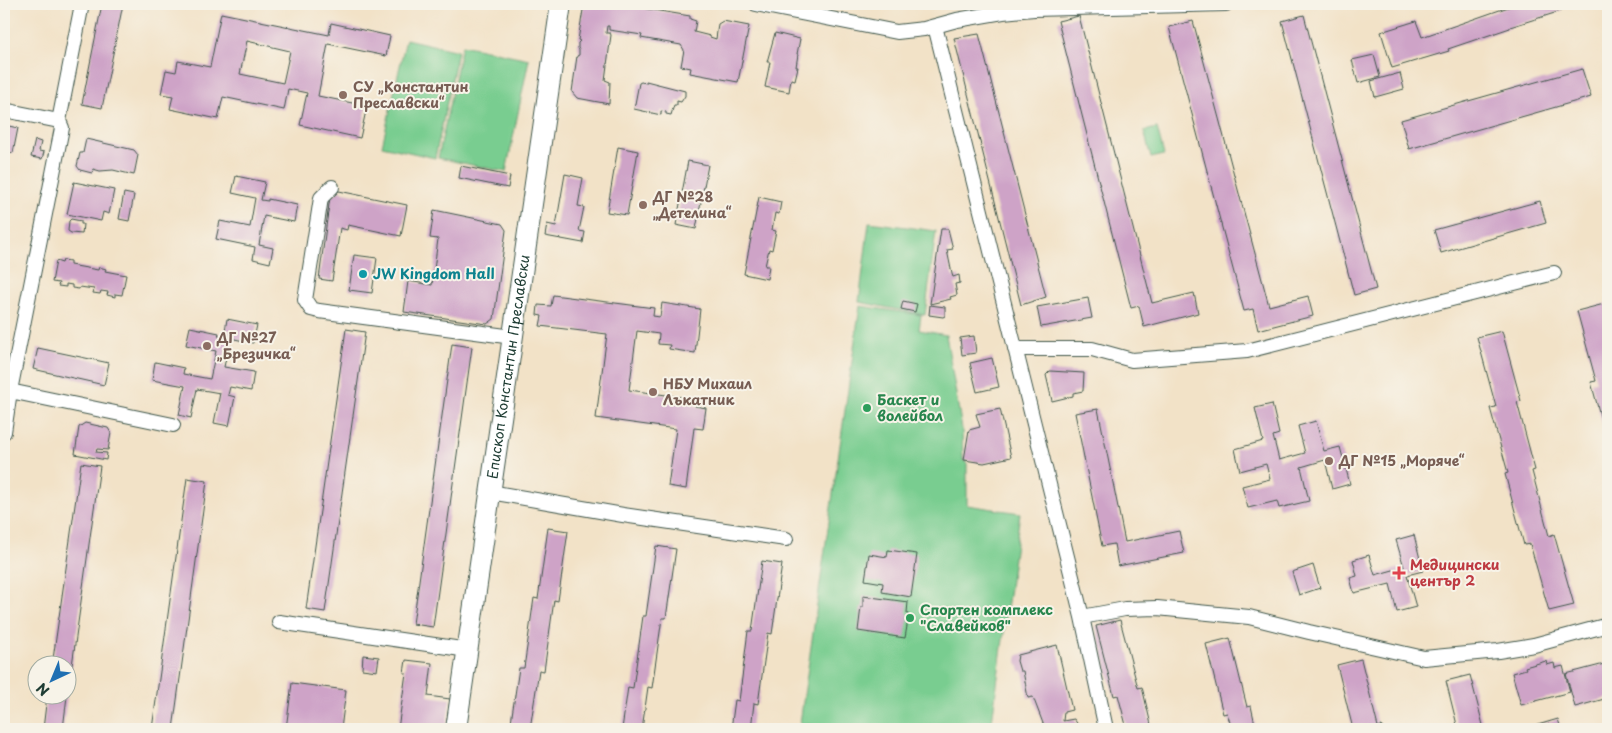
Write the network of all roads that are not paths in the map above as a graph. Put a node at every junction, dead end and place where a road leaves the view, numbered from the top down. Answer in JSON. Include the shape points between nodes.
{"nodes":[{"id":1,"x":82,"y":4,"type":"edge"},
{"id":2,"x":561,"y":4,"type":"edge"},
{"id":3,"x":756,"y":4,"type":"edge"},
{"id":4,"x":1226,"y":4,"type":"edge"},
{"id":5,"x":934,"y":26,"type":"junction"},
{"id":6,"x":4,"y":110,"type":"edge"},
{"id":7,"x":58,"y":121,"type":"junction"},
{"id":8,"x":332,"y":187,"type":"dead end"},
{"id":9,"x":1554,"y":274,"type":"dead end"},
{"id":10,"x":513,"y":337,"type":"junction"},
{"id":11,"x":1015,"y":349,"type":"junction"},
{"id":12,"x":8,"y":374,"type":"edge"},
{"id":13,"x":10,"y":391,"type":"junction"},
{"id":14,"x":173,"y":425,"type":"dead end"},
{"id":15,"x":4,"y":432,"type":"edge"},
{"id":16,"x":490,"y":492,"type":"junction"},
{"id":17,"x":786,"y":540,"type":"dead end"},
{"id":18,"x":1082,"y":617,"type":"junction"},
{"id":19,"x":279,"y":622,"type":"dead end"},
{"id":20,"x":1608,"y":625,"type":"edge"},
{"id":21,"x":468,"y":650,"type":"junction"},
{"id":22,"x":456,"y":729,"type":"edge"},
{"id":23,"x":1106,"y":729,"type":"edge"}],
"edges":[{"from":1,"to":7,"type":"street"},
{"from":2,"to":10,"type":"street","name":"Епископ Константин Преславски"},
{"from":3,"to":5,"type":"street","via":[[897,32]]},
{"from":4,"to":5,"type":"street","via":[[1003,12]]},
{"from":5,"to":11,"type":"street"},
{"from":6,"to":7,"type":"street"},
{"from":7,"to":12,"type":"street","via":[[62,128]]},
{"from":8,"to":10,"type":"street","via":[[321,198],[305,300],[311,309]]},
{"from":9,"to":11,"type":"street","via":[[1247,351],[1132,360],[1092,349]]},
{"from":10,"to":16,"type":"street","name":"Епископ Константин Преславски"},
{"from":11,"to":18,"type":"street"},
{"from":12,"to":13,"type":"street"},
{"from":13,"to":14,"type":"street"},
{"from":13,"to":15,"type":"street"},
{"from":16,"to":17,"type":"street"},
{"from":16,"to":21,"type":"street","name":"Епископ Константин Преславски"},
{"from":18,"to":20,"type":"street","via":[[1125,609],[1157,608],[1249,617],[1424,658],[1534,645]]},
{"from":18,"to":23,"type":"street"},
{"from":19,"to":21,"type":"street"},
{"from":21,"to":22,"type":"street","name":"Епископ Константин Преславски"}]}
